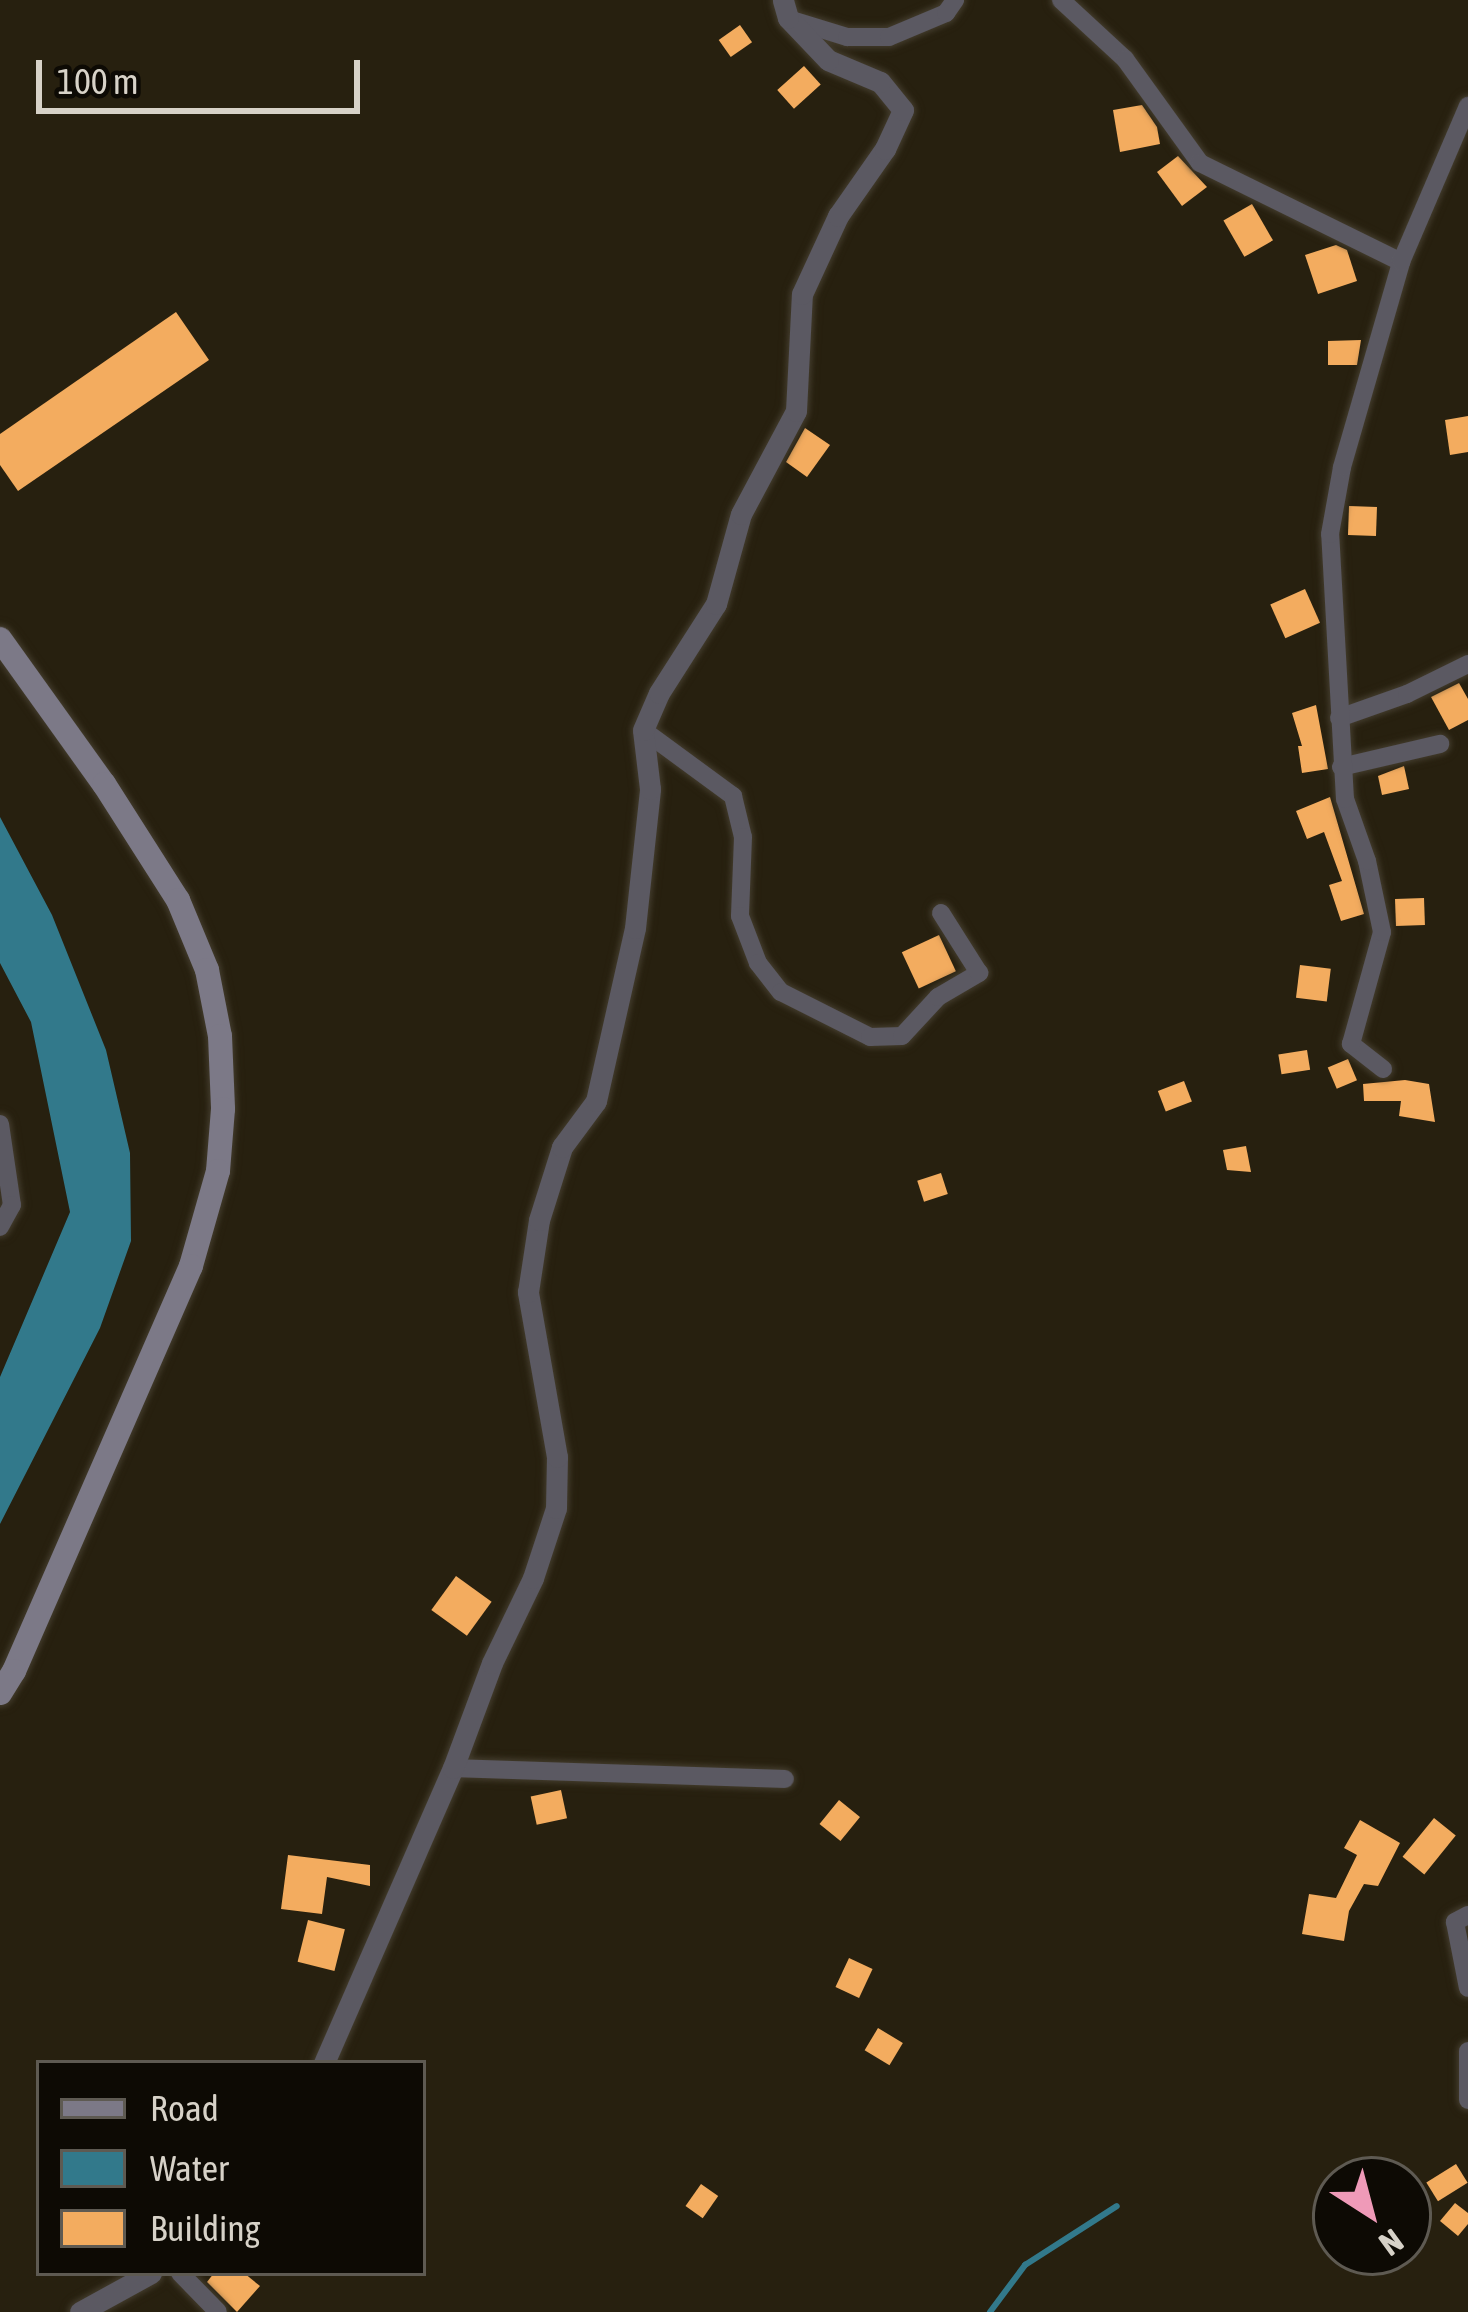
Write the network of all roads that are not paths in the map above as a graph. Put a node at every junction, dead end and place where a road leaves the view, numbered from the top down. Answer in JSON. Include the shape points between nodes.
{"nodes":[{"id":1,"x":955,"y":0,"type":"edge"},
{"id":2,"x":1061,"y":0,"type":"edge"},
{"id":3,"x":786,"y":9,"type":"edge"},
{"id":4,"x":1468,"y":106,"type":"edge"},
{"id":5,"x":1400,"y":262,"type":"junction"},
{"id":6,"x":0,"y":638,"type":"edge"},
{"id":7,"x":1468,"y":664,"type":"edge"},
{"id":8,"x":1339,"y":718,"type":"junction"},
{"id":9,"x":644,"y":730,"type":"junction"},
{"id":10,"x":1440,"y":744,"type":"dead end"},
{"id":11,"x":1341,"y":767,"type":"junction"},
{"id":12,"x":941,"y":913,"type":"dead end"},
{"id":13,"x":1383,"y":1070,"type":"dead end"},
{"id":14,"x":0,"y":1124,"type":"edge"},
{"id":15,"x":0,"y":1227,"type":"edge"},
{"id":16,"x":0,"y":1693,"type":"edge"},
{"id":17,"x":453,"y":1768,"type":"junction"},
{"id":18,"x":785,"y":1779,"type":"dead end"},
{"id":19,"x":1468,"y":1915,"type":"edge"},
{"id":20,"x":1468,"y":1988,"type":"edge"},
{"id":21,"x":1468,"y":2051,"type":"edge"},
{"id":22,"x":325,"y":2060,"type":"edge"},
{"id":23,"x":1468,"y":2100,"type":"edge"},
{"id":24,"x":146,"y":2276,"type":"edge"},
{"id":25,"x":184,"y":2276,"type":"edge"},
{"id":26,"x":80,"y":2312,"type":"edge"},
{"id":27,"x":218,"y":2312,"type":"edge"}],
"edges":[{"from":1,"to":3,"type":"street","via":[[946,13],[890,37],[814,31]]},
{"from":2,"to":5,"type":"street","via":[[1125,58],[1200,163]]},
{"from":3,"to":9,"type":"street","via":[[828,60],[880,82],[903,110],[802,294],[796,411],[740,514],[716,604]]},
{"from":4,"to":5,"type":"street"},
{"from":5,"to":8,"type":"street","via":[[1330,534]]},
{"from":6,"to":16,"type":"main road","via":[[178,900],[207,970],[223,1109],[218,1171],[191,1266]]},
{"from":7,"to":8,"type":"street"},
{"from":8,"to":11,"type":"street"},
{"from":9,"to":12,"type":"street","via":[[733,796],[743,837],[740,916],[781,992],[870,1037],[902,1036],[938,997],[979,973]]},
{"from":9,"to":17,"type":"street","via":[[650,789],[635,928],[596,1101],[562,1147],[528,1292],[557,1457],[556,1508]]},
{"from":10,"to":11,"type":"street"},
{"from":11,"to":13,"type":"street","via":[[1382,932],[1351,1045]]},
{"from":14,"to":15,"type":"street","via":[[12,1205]]},
{"from":17,"to":18,"type":"street"},
{"from":17,"to":22,"type":"street"},
{"from":19,"to":20,"type":"street","via":[[1455,1922]]},
{"from":21,"to":23,"type":"street"},
{"from":24,"to":26,"type":"street"},
{"from":25,"to":27,"type":"street"}]}
